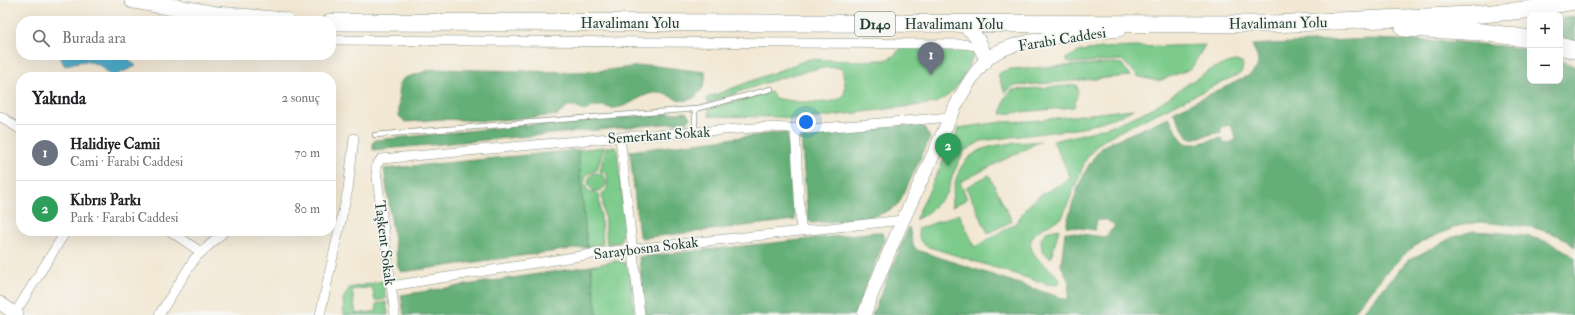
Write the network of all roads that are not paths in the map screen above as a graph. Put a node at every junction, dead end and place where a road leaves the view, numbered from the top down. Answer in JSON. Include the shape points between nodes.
{"nodes":[{"id":1,"x":133,"y":0,"type":"edge"},
{"id":2,"x":1575,"y":1,"type":"edge"},
{"id":3,"x":228,"y":16,"type":"edge"},
{"id":4,"x":336,"y":22,"type":"edge"},
{"id":5,"x":960,"y":24,"type":"junction"},
{"id":6,"x":1160,"y":24,"type":"junction"},
{"id":7,"x":1272,"y":24,"type":"junction"},
{"id":8,"x":1527,"y":39,"type":"edge"},
{"id":9,"x":336,"y":40,"type":"edge"},
{"id":10,"x":1563,"y":47,"type":"edge"},
{"id":11,"x":1575,"y":50,"type":"edge"},
{"id":12,"x":985,"y":63,"type":"junction"},
{"id":13,"x":771,"y":89,"type":"dead end"},
{"id":14,"x":695,"y":109,"type":"junction"},
{"id":15,"x":0,"y":117,"type":"edge"},
{"id":16,"x":951,"y":117,"type":"junction"},
{"id":17,"x":16,"y":127,"type":"edge"},
{"id":18,"x":795,"y":129,"type":"junction"},
{"id":19,"x":695,"y":132,"type":"junction"},
{"id":20,"x":375,"y":135,"type":"dead end"},
{"id":21,"x":620,"y":137,"type":"junction"},
{"id":22,"x":354,"y":138,"type":"dead end"},
{"id":23,"x":376,"y":170,"type":"joint"},
{"id":24,"x":903,"y":220,"type":"junction"},
{"id":25,"x":336,"y":222,"type":"edge"},
{"id":26,"x":801,"y":230,"type":"junction"},
{"id":27,"x":63,"y":236,"type":"edge"},
{"id":28,"x":177,"y":236,"type":"edge"},
{"id":29,"x":219,"y":236,"type":"edge"},
{"id":30,"x":333,"y":236,"type":"edge"},
{"id":31,"x":633,"y":249,"type":"junction"},
{"id":32,"x":201,"y":252,"type":"junction"},
{"id":33,"x":391,"y":286,"type":"junction"},
{"id":34,"x":0,"y":304,"type":"edge"},
{"id":35,"x":16,"y":314,"type":"edge"},
{"id":36,"x":159,"y":315,"type":"edge"},
{"id":37,"x":320,"y":315,"type":"edge"},
{"id":38,"x":395,"y":315,"type":"edge"},
{"id":39,"x":640,"y":315,"type":"edge"},
{"id":40,"x":864,"y":315,"type":"edge"}],
"edges":[{"from":1,"to":3,"type":"highway"},
{"from":2,"to":7,"type":"highway","name":"Havalimanı Yolu","number":"D140","via":[[1525,10],[1470,15]]},
{"from":4,"to":5,"type":"highway","name":"Havalimanı Yolu","number":"D140"},
{"from":5,"to":6,"type":"highway","name":"Havalimanı Yolu","number":"D140"},
{"from":5,"to":12,"type":"street","via":[[981,41]]},
{"from":6,"to":7,"type":"highway","name":"Havalimanı Yolu","number":"D140"},
{"from":6,"to":12,"type":"street","name":"Farabi Caddesi","via":[[1023,43],[997,52]]},
{"from":7,"to":8,"type":"highway","via":[[1461,30]]},
{"from":9,"to":12,"type":"street","via":[[962,44],[977,46]]},
{"from":10,"to":11,"type":"highway"},
{"from":12,"to":16,"type":"street","name":"Farabi Caddesi","via":[[966,89]]},
{"from":13,"to":14,"type":"lane"},
{"from":14,"to":19,"type":"lane"},
{"from":14,"to":20,"type":"lane"},
{"from":15,"to":17,"type":"street"},
{"from":16,"to":18,"type":"street","name":"Semerkant Sokak"},
{"from":16,"to":24,"type":"street","name":"Farabi Caddesi"},
{"from":18,"to":19,"type":"street","name":"Semerkant Sokak","via":[[777,127]]},
{"from":18,"to":26,"type":"street"},
{"from":19,"to":21,"type":"street","name":"Semerkant Sokak"},
{"from":21,"to":23,"type":"street","name":"Semerkant Sokak","via":[[387,158],[378,162]]},
{"from":21,"to":31,"type":"street"},
{"from":22,"to":25,"type":"street","via":[[348,189]]},
{"from":23,"to":33,"type":"street","name":"Taşkent Sokak"},
{"from":24,"to":26,"type":"street","name":"Saraybosna Sokak"},
{"from":24,"to":40,"type":"street","name":"Farabi Caddesi"},
{"from":26,"to":31,"type":"street","name":"Saraybosna Sokak"},
{"from":27,"to":35,"type":"street"},
{"from":28,"to":32,"type":"street"},
{"from":29,"to":32,"type":"street"},
{"from":30,"to":37,"type":"street"},
{"from":31,"to":33,"type":"street","name":"Saraybosna Sokak"},
{"from":31,"to":39,"type":"street"},
{"from":32,"to":36,"type":"street","via":[[181,278]]},
{"from":33,"to":38,"type":"street","name":"Taşkent Sokak"},
{"from":34,"to":35,"type":"street"}]}
